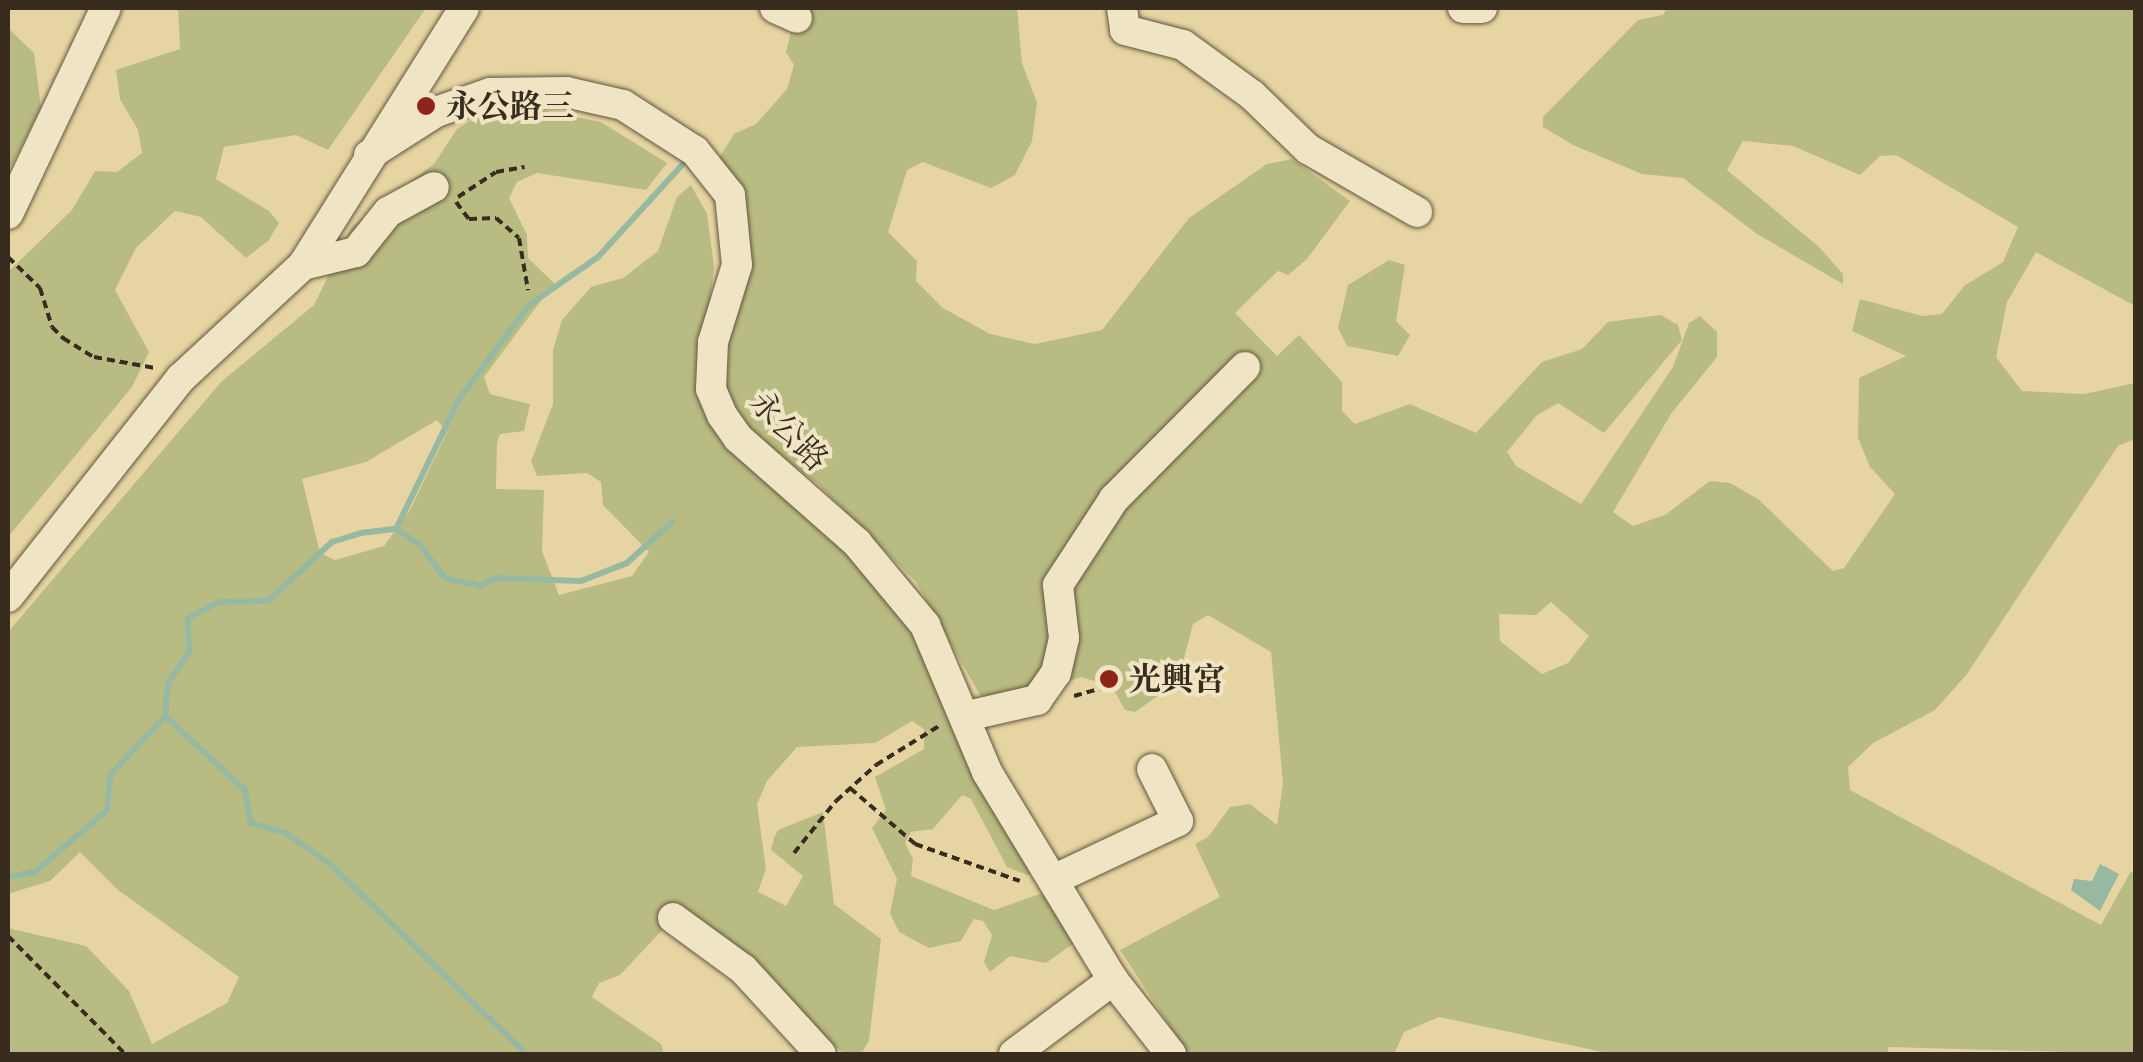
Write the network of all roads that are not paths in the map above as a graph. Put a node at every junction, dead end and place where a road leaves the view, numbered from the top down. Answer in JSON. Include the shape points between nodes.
{"nodes":[{"id":1,"x":106,"y":8,"type":"edge"},
{"id":2,"x":464,"y":8,"type":"edge"},
{"id":3,"x":1122,"y":8,"type":"edge"},
{"id":4,"x":1463,"y":8,"type":"edge"},
{"id":5,"x":1482,"y":8,"type":"edge"},
{"id":6,"x":369,"y":154,"type":"junction"},
{"id":7,"x":444,"y":193,"type":"road end"},
{"id":8,"x":1417,"y":212,"type":"dead end"},
{"id":9,"x":8,"y":214,"type":"edge"},
{"id":10,"x":303,"y":265,"type":"junction"},
{"id":11,"x":1245,"y":366,"type":"dead end"},
{"id":12,"x":8,"y":597,"type":"edge"},
{"id":13,"x":960,"y":718,"type":"junction"},
{"id":14,"x":1152,"y":769,"type":"dead end"},
{"id":15,"x":1055,"y":879,"type":"junction"},
{"id":16,"x":673,"y":918,"type":"dead end"},
{"id":17,"x":1113,"y":980,"type":"junction"},
{"id":18,"x":821,"y":1054,"type":"edge"},
{"id":19,"x":1014,"y":1054,"type":"edge"},
{"id":20,"x":1171,"y":1054,"type":"edge"}],
"edges":[{"from":1,"to":9,"type":"street"},
{"from":2,"to":6,"type":"street"},
{"from":3,"to":8,"type":"street","via":[[1125,30],[1184,45],[1308,148]]},
{"from":4,"to":5,"type":"street"},
{"from":6,"to":10,"type":"street","name":"永公路"},
{"from":6,"to":13,"type":"street","name":"永公路","via":[[436,112],[490,93],[566,92],[624,105],[695,151],[730,195],[736,248],[737,265],[713,342],[710,388],[722,415],[738,438],[857,543],[926,625]]},
{"from":7,"to":10,"type":"street","via":[[388,212],[356,252]]},
{"from":10,"to":12,"type":"street","name":"永公路","via":[[182,378]]},
{"from":11,"to":13,"type":"street","via":[[1114,499],[1058,585],[1064,638],[1056,673],[1037,700]]},
{"from":13,"to":15,"type":"street","name":"永公路"},
{"from":14,"to":15,"type":"street","via":[[1178,821]]},
{"from":15,"to":17,"type":"street","name":"永公路"},
{"from":16,"to":18,"type":"street","via":[[743,970]]},
{"from":17,"to":19,"type":"street"},
{"from":17,"to":20,"type":"street","name":"永公路"}]}
